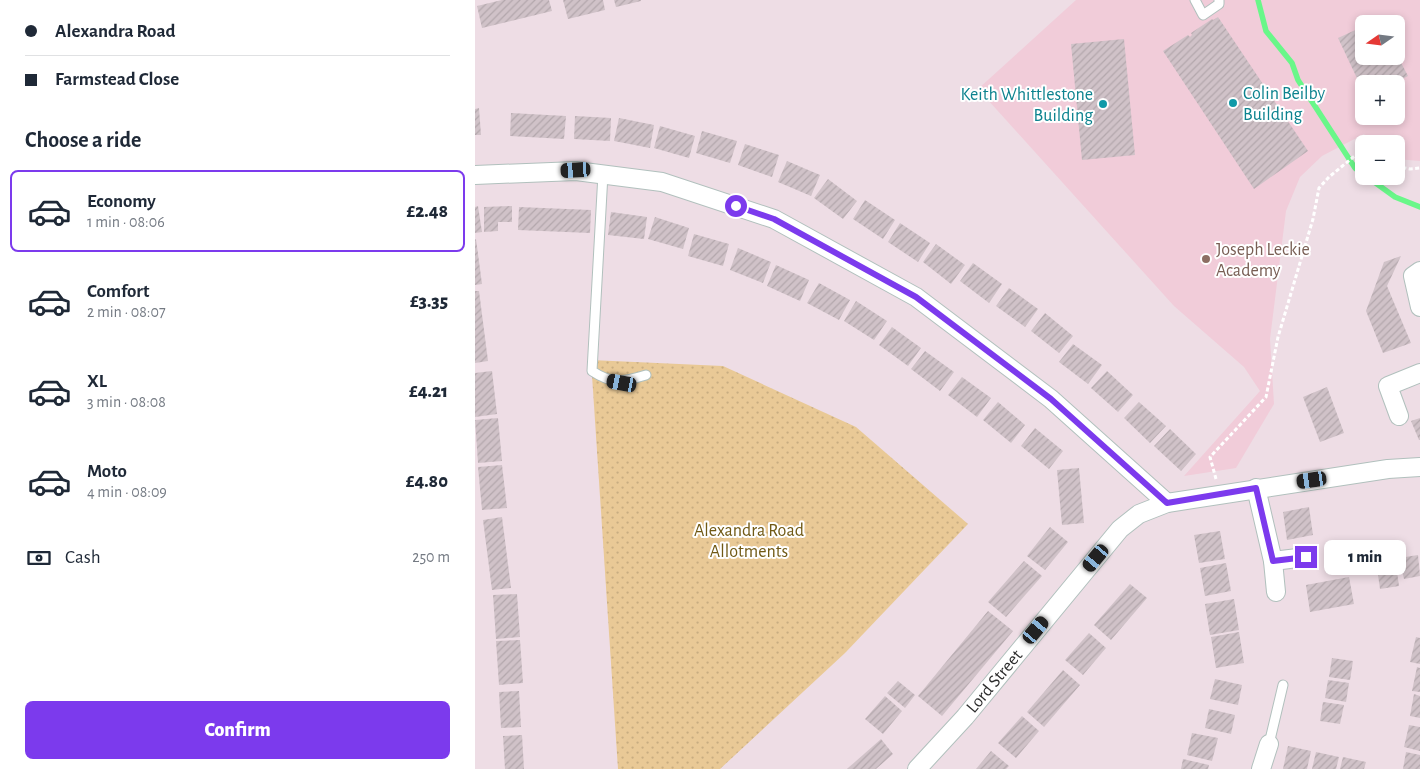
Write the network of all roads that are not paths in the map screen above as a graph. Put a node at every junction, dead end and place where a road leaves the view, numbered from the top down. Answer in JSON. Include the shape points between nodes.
{"nodes":[{"id":1,"x":1195,"y":0,"type":"edge"},
{"id":2,"x":1219,"y":0,"type":"edge"},
{"id":3,"x":603,"y":174,"type":"junction"},
{"id":4,"x":475,"y":175,"type":"edge"},
{"id":5,"x":1420,"y":271,"type":"edge"},
{"id":6,"x":1420,"y":307,"type":"edge"},
{"id":7,"x":1420,"y":373,"type":"edge"},
{"id":8,"x":645,"y":375,"type":"dead end"},
{"id":9,"x":1399,"y":416,"type":"dead end"},
{"id":10,"x":1420,"y":467,"type":"edge"},
{"id":11,"x":1256,"y":488,"type":"junction"},
{"id":12,"x":1167,"y":503,"type":"junction"},
{"id":13,"x":1306,"y":557,"type":"dead end"},
{"id":14,"x":1273,"y":561,"type":"junction"},
{"id":15,"x":1276,"y":592,"type":"dead end"},
{"id":16,"x":1283,"y":685,"type":"dead end"},
{"id":17,"x":1269,"y":744,"type":"joint"},
{"id":18,"x":917,"y":769,"type":"edge"},
{"id":19,"x":1261,"y":769,"type":"edge"}],
"edges":[{"from":1,"to":2,"type":"lane","via":[[1203,15],[1219,4]]},
{"from":3,"to":4,"type":"street","via":[[576,170]]},
{"from":3,"to":8,"type":"lane","via":[[592,371],[603,379],[622,383]]},
{"from":3,"to":12,"type":"street","via":[[661,182],[774,219],[916,297],[1051,399]]},
{"from":5,"to":6,"type":"street","via":[[1413,276]]},
{"from":7,"to":9,"type":"street","via":[[1388,386]]},
{"from":10,"to":11,"type":"street","name":"Lord Street","via":[[1388,468]]},
{"from":11,"to":12,"type":"street","name":"Lord Street"},
{"from":11,"to":14,"type":"street"},
{"from":12,"to":18,"type":"street","name":"Lord Street","via":[[1139,514],[1120,530]]},
{"from":13,"to":14,"type":"street"},
{"from":14,"to":15,"type":"street"},
{"from":16,"to":17,"type":"lane"},
{"from":17,"to":19,"type":"street"}]}
